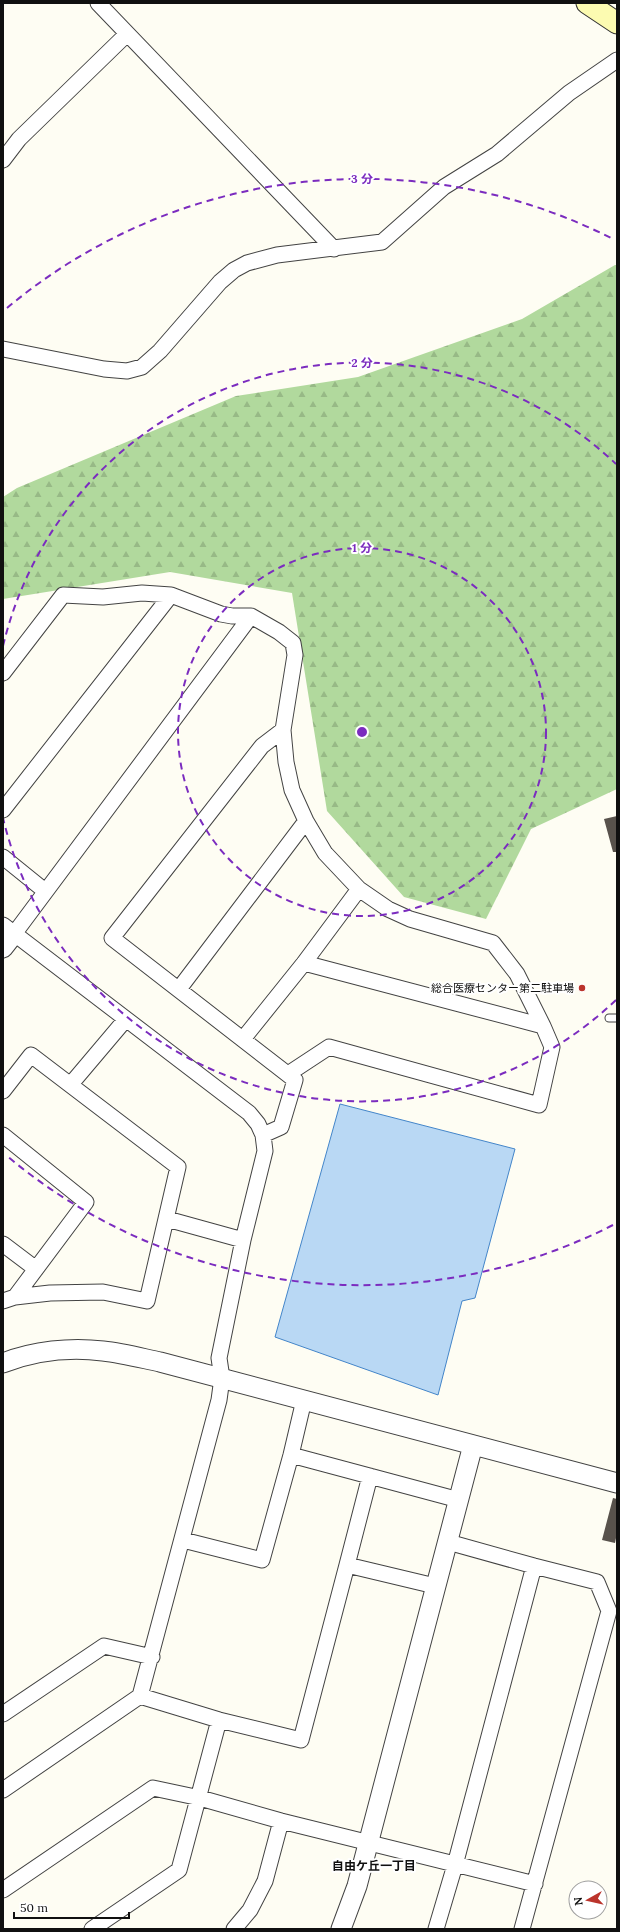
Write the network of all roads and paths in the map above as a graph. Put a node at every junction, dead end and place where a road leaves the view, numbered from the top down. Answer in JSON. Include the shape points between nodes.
{"nodes":[{"id":1,"x":98,"y":3,"type":"edge"},
{"id":2,"x":587,"y":3,"type":"edge"},
{"id":3,"x":617,"y":23,"type":"edge"},
{"id":4,"x":127,"y":34,"type":"junction"},
{"id":5,"x":617,"y":60,"type":"edge"},
{"id":6,"x":3,"y":160,"type":"edge"},
{"id":7,"x":334,"y":249,"type":"junction"},
{"id":8,"x":3,"y":349,"type":"edge"},
{"id":9,"x":171,"y":595,"type":"junction"},
{"id":10,"x":251,"y":616,"type":"junction"},
{"id":11,"x":3,"y":673,"type":"edge"},
{"id":12,"x":283,"y":730,"type":"junction"},
{"id":13,"x":3,"y":810,"type":"edge"},
{"id":14,"x":306,"y":821,"type":"junction"},
{"id":15,"x":3,"y":857,"type":"edge"},
{"id":16,"x":359,"y":889,"type":"junction"},
{"id":17,"x":45,"y":891,"type":"junction"},
{"id":18,"x":7,"y":936,"type":"edge"},
{"id":19,"x":304,"y":963,"type":"junction"},
{"id":20,"x":178,"y":989,"type":"junction"},
{"id":21,"x":609,"y":1018,"type":"dead end"},
{"id":22,"x":617,"y":1018,"type":"edge"},
{"id":23,"x":126,"y":1019,"type":"junction"},
{"id":24,"x":543,"y":1026,"type":"junction"},
{"id":25,"x":242,"y":1039,"type":"junction"},
{"id":26,"x":288,"y":1074,"type":"junction"},
{"id":27,"x":71,"y":1084,"type":"junction"},
{"id":28,"x":3,"y":1091,"type":"edge"},
{"id":29,"x":3,"y":1135,"type":"edge"},
{"id":30,"x":263,"y":1135,"type":"junction"},
{"id":31,"x":167,"y":1220,"type":"junction"},
{"id":32,"x":243,"y":1240,"type":"junction"},
{"id":33,"x":3,"y":1244,"type":"edge"},
{"id":34,"x":36,"y":1269,"type":"junction"},
{"id":35,"x":9,"y":1299,"type":"edge"},
{"id":36,"x":3,"y":1363,"type":"edge"},
{"id":37,"x":222,"y":1378,"type":"junction"},
{"id":38,"x":304,"y":1400,"type":"junction"},
{"id":39,"x":473,"y":1445,"type":"junction"},
{"id":40,"x":291,"y":1455,"type":"junction"},
{"id":41,"x":370,"y":1476,"type":"junction"},
{"id":42,"x":617,"y":1483,"type":"edge"},
{"id":43,"x":459,"y":1500,"type":"junction"},
{"id":44,"x":183,"y":1540,"type":"junction"},
{"id":45,"x":448,"y":1542,"type":"junction"},
{"id":46,"x":347,"y":1565,"type":"junction"},
{"id":47,"x":534,"y":1566,"type":"junction"},
{"id":48,"x":435,"y":1586,"type":"junction"},
{"id":49,"x":152,"y":1657,"type":"junction"},
{"id":50,"x":140,"y":1696,"type":"junction"},
{"id":51,"x":3,"y":1714,"type":"edge"},
{"id":52,"x":220,"y":1720,"type":"junction"},
{"id":53,"x":3,"y":1790,"type":"edge"},
{"id":54,"x":200,"y":1798,"type":"junction"},
{"id":55,"x":281,"y":1821,"type":"junction"},
{"id":56,"x":369,"y":1842,"type":"junction"},
{"id":57,"x":455,"y":1865,"type":"junction"},
{"id":58,"x":535,"y":1884,"type":"junction"},
{"id":59,"x":3,"y":1890,"type":"edge"},
{"id":60,"x":92,"y":1929,"type":"edge"},
{"id":61,"x":234,"y":1929,"type":"edge"},
{"id":62,"x":342,"y":1929,"type":"edge"},
{"id":63,"x":436,"y":1929,"type":"edge"},
{"id":64,"x":522,"y":1929,"type":"edge"}],
"edges":[{"from":1,"to":4,"type":"street"},
{"from":2,"to":3,"type":"main road"},
{"from":4,"to":6,"type":"street","via":[[18,139]]},
{"from":4,"to":7,"type":"street"},
{"from":5,"to":7,"type":"street","via":[[569,92],[497,154],[444,187],[382,242]]},
{"from":7,"to":8,"type":"street","via":[[277,255],[247,263],[234,270],[220,282],[160,351],[142,367],[127,371],[104,369]]},
{"from":9,"to":10,"type":"street","via":[[221,614]]},
{"from":9,"to":11,"type":"street","via":[[63,595]]},
{"from":9,"to":13,"type":"street"},
{"from":10,"to":12,"type":"street","via":[[293,643],[295,655]]},
{"from":10,"to":17,"type":"street"},
{"from":12,"to":14,"type":"street","via":[[292,790]]},
{"from":12,"to":20,"type":"street","via":[[262,746],[112,938]]},
{"from":14,"to":16,"type":"street","via":[[325,852]]},
{"from":14,"to":20,"type":"street"},
{"from":15,"to":17,"type":"street"},
{"from":16,"to":19,"type":"street"},
{"from":16,"to":24,"type":"street","via":[[388,909],[410,920],[494,942],[517,974]]},
{"from":17,"to":18,"type":"street"},
{"from":18,"to":23,"type":"street"},
{"from":19,"to":24,"type":"street"},
{"from":19,"to":25,"type":"street"},
{"from":20,"to":25,"type":"street"},
{"from":21,"to":22,"type":"lane"},
{"from":23,"to":27,"type":"street"},
{"from":23,"to":30,"type":"street","via":[[249,1113]]},
{"from":24,"to":26,"type":"street","via":[[552,1047],[540,1105],[329,1047]]},
{"from":25,"to":26,"type":"street"},
{"from":26,"to":30,"type":"street","via":[[295,1080],[281,1127]]},
{"from":27,"to":28,"type":"street","via":[[31,1055]]},
{"from":27,"to":31,"type":"street","via":[[178,1167]]},
{"from":29,"to":34,"type":"street","via":[[86,1202]]},
{"from":30,"to":32,"type":"street","via":[[265,1151]]},
{"from":31,"to":32,"type":"street"},
{"from":31,"to":35,"type":"street","via":[[147,1301],[103,1292],[50,1293]]},
{"from":32,"to":37,"type":"street","via":[[219,1358]]},
{"from":33,"to":34,"type":"street"},
{"from":34,"to":35,"type":"street"},
{"from":36,"to":37,"type":"street","via":[[40,1353],[70,1350],[103,1351]]},
{"from":37,"to":38,"type":"street"},
{"from":37,"to":44,"type":"street","via":[[219,1400]]},
{"from":38,"to":39,"type":"street"},
{"from":38,"to":40,"type":"street"},
{"from":39,"to":42,"type":"street"},
{"from":39,"to":43,"type":"street"},
{"from":40,"to":41,"type":"street"},
{"from":40,"to":44,"type":"street","via":[[262,1560]]},
{"from":41,"to":43,"type":"street"},
{"from":41,"to":46,"type":"street"},
{"from":43,"to":45,"type":"street"},
{"from":44,"to":49,"type":"street"},
{"from":45,"to":47,"type":"street"},
{"from":45,"to":48,"type":"street"},
{"from":46,"to":48,"type":"street"},
{"from":46,"to":52,"type":"street","via":[[301,1740]]},
{"from":47,"to":57,"type":"street"},
{"from":47,"to":58,"type":"street","via":[[597,1582],[608,1611]]},
{"from":48,"to":56,"type":"street"},
{"from":49,"to":50,"type":"street"},
{"from":49,"to":51,"type":"street","via":[[104,1646]]},
{"from":50,"to":52,"type":"street"},
{"from":50,"to":53,"type":"street"},
{"from":52,"to":54,"type":"street"},
{"from":54,"to":55,"type":"street"},
{"from":54,"to":59,"type":"street","via":[[153,1788]]},
{"from":54,"to":60,"type":"street","via":[[179,1870]]},
{"from":55,"to":56,"type":"street"},
{"from":55,"to":61,"type":"street","via":[[265,1881],[250,1910]]},
{"from":56,"to":57,"type":"street"},
{"from":56,"to":62,"type":"street"},
{"from":57,"to":58,"type":"street"},
{"from":57,"to":63,"type":"street"},
{"from":58,"to":64,"type":"street"}]}
